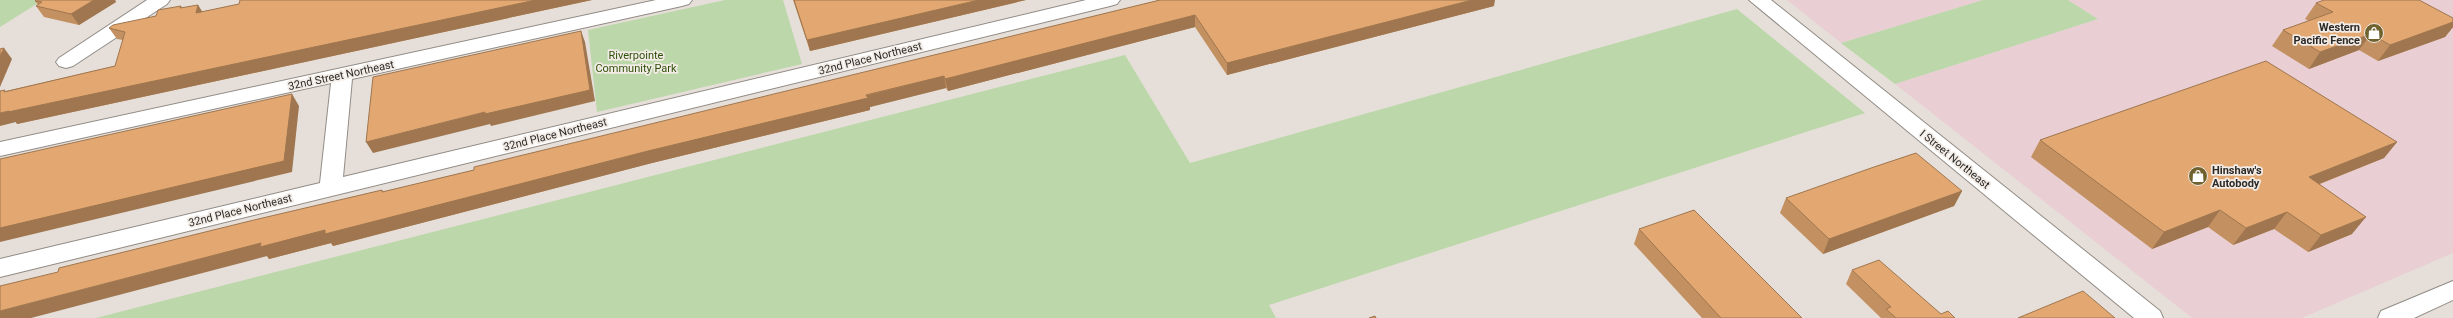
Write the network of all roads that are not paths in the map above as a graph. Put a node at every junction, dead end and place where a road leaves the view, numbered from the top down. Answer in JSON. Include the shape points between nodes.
{"nodes":[{"id":1,"x":160,"y":0,"type":"edge"},
{"id":2,"x":682,"y":0,"type":"edge"},
{"id":3,"x":1110,"y":0,"type":"edge"},
{"id":4,"x":1759,"y":0,"type":"edge"},
{"id":5,"x":1083,"y":3,"type":"edge"},
{"id":6,"x":66,"y":62,"type":"dead end"},
{"id":7,"x":342,"y":74,"type":"junction"},
{"id":8,"x":0,"y":149,"type":"edge"},
{"id":9,"x":331,"y":188,"type":"junction"},
{"id":10,"x":0,"y":268,"type":"edge"},
{"id":11,"x":2453,"y":290,"type":"edge"},
{"id":12,"x":2151,"y":318,"type":"edge"},
{"id":13,"x":2390,"y":318,"type":"edge"}],
"edges":[{"from":1,"to":6,"type":"street"},
{"from":2,"to":7,"type":"street","name":"32nd Street Northeast"},
{"from":3,"to":5,"type":"street","name":"32nd Place Northeast"},
{"from":4,"to":12,"type":"street","name":"I Street Northeast"},
{"from":5,"to":9,"type":"street","name":"32nd Place Northeast"},
{"from":7,"to":8,"type":"street","name":"32nd Street Northeast"},
{"from":7,"to":9,"type":"street"},
{"from":9,"to":10,"type":"street","name":"32nd Place Northeast"},
{"from":11,"to":13,"type":"street"}]}
